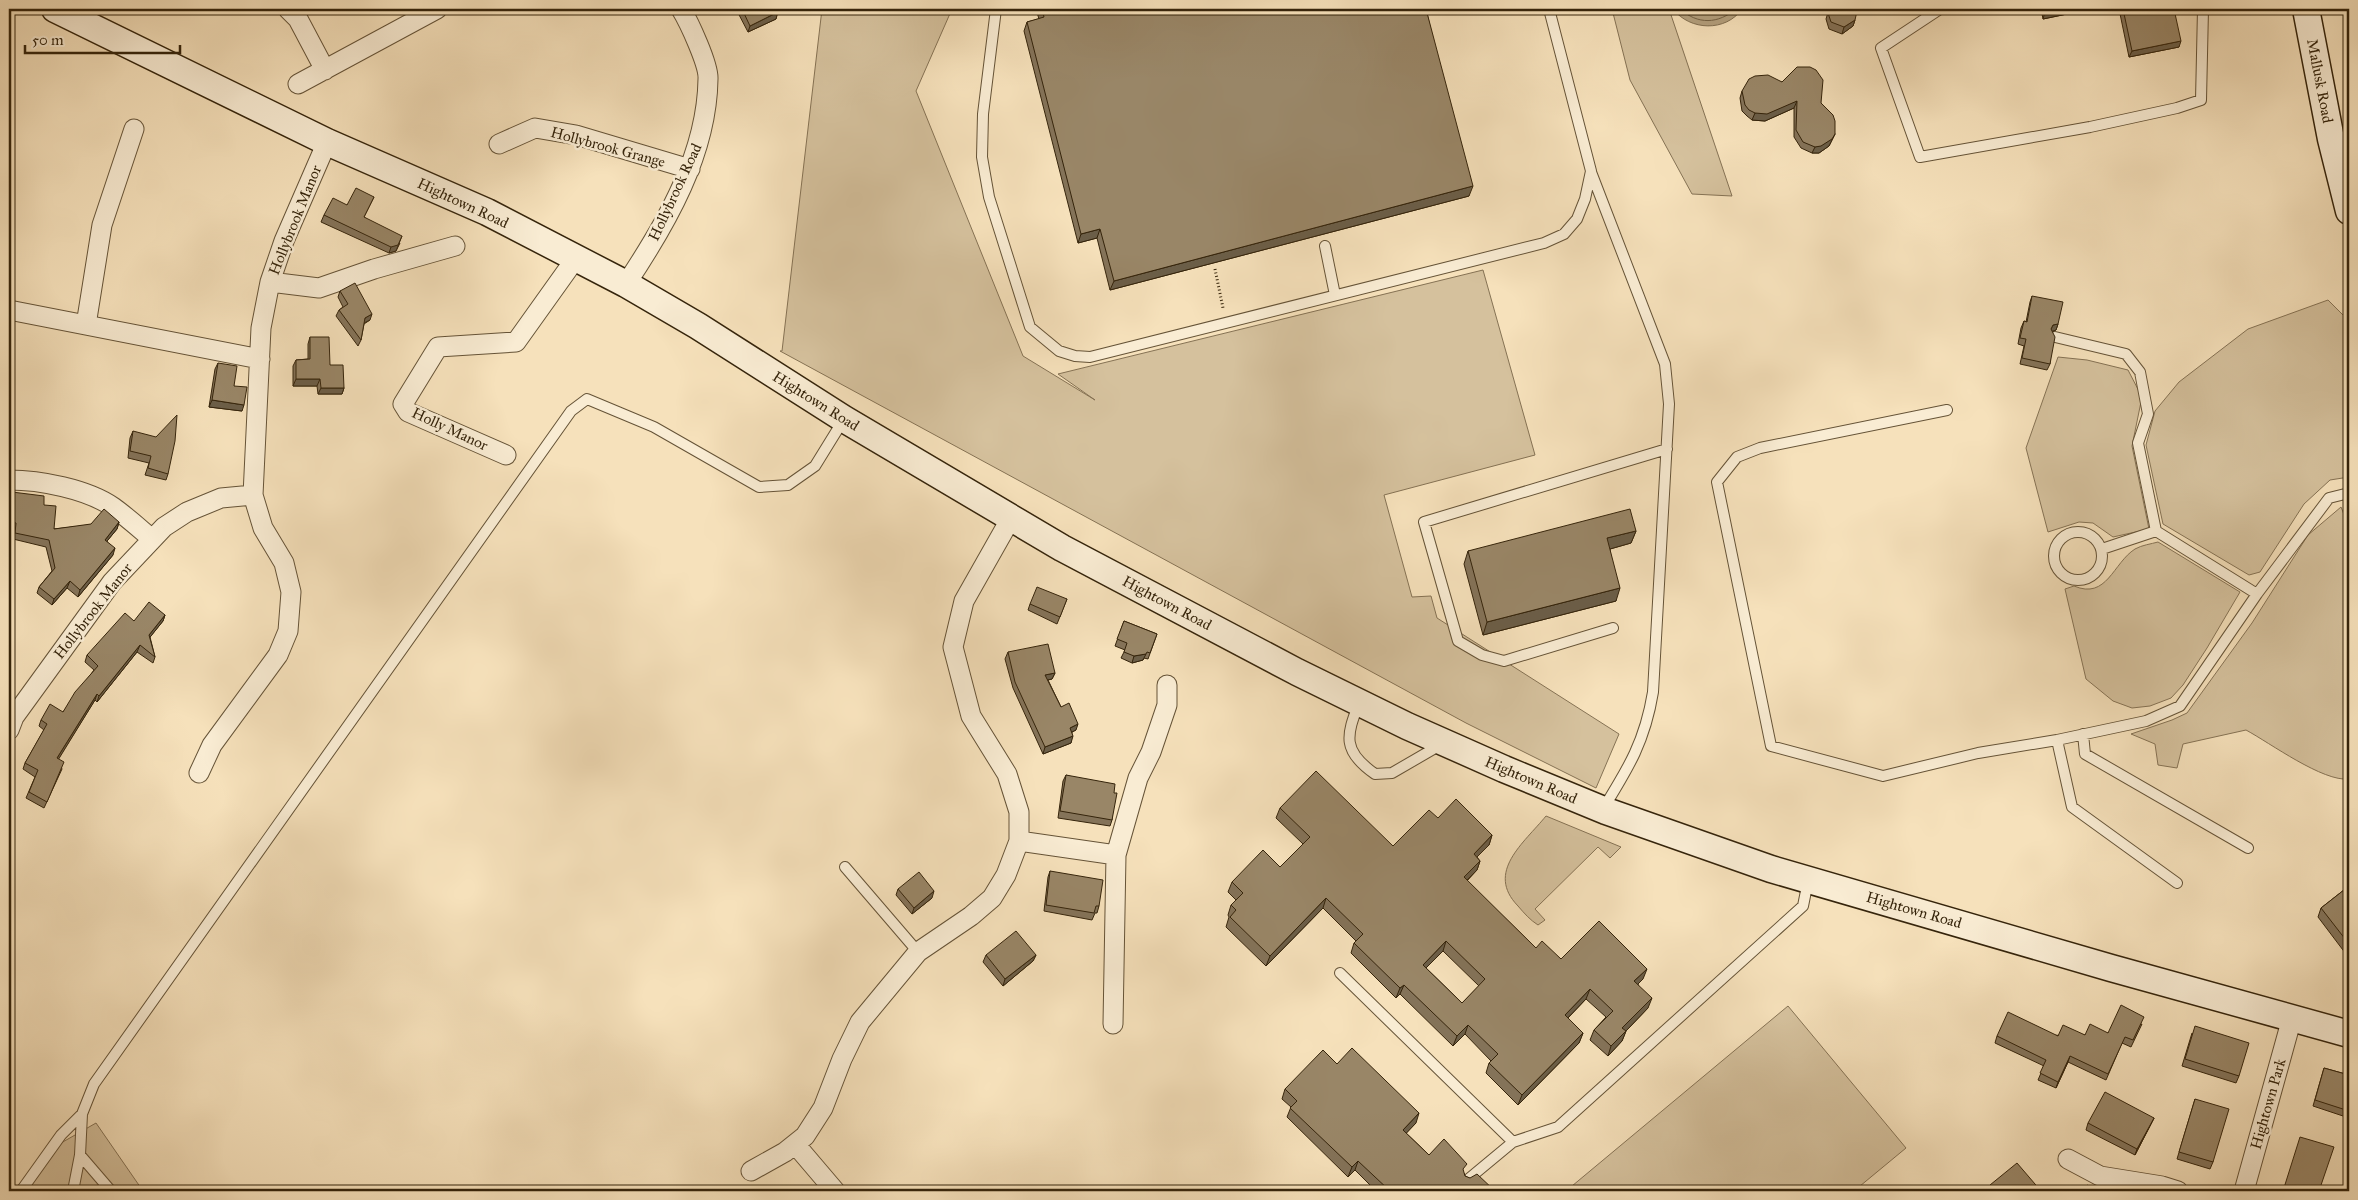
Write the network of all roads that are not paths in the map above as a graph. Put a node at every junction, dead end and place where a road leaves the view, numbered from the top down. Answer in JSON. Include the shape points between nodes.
{"nodes":[{"id":1,"x":55,"y":9,"type":"edge"},
{"id":2,"x":288,"y":9,"type":"edge"},
{"id":3,"x":437,"y":9,"type":"edge"},
{"id":4,"x":681,"y":9,"type":"edge"},
{"id":5,"x":996,"y":9,"type":"edge"},
{"id":6,"x":1549,"y":9,"type":"edge"},
{"id":7,"x":1940,"y":9,"type":"edge"},
{"id":8,"x":2203,"y":9,"type":"edge"},
{"id":9,"x":2306,"y":9,"type":"edge"},
{"id":10,"x":81,"y":14,"type":"edge"},
{"id":11,"x":325,"y":70,"type":"junction"},
{"id":12,"x":298,"y":84,"type":"dead end"},
{"id":13,"x":134,"y":129,"type":"dead end"},
{"id":14,"x":327,"y":142,"type":"junction"},
{"id":15,"x":499,"y":144,"type":"dead end"},
{"id":16,"x":690,"y":169,"type":"junction"},
{"id":17,"x":1590,"y":171,"type":"junction"},
{"id":18,"x":2349,"y":211,"type":"edge"},
{"id":19,"x":455,"y":246,"type":"dead end"},
{"id":20,"x":1325,"y":246,"type":"dead end"},
{"id":21,"x":576,"y":258,"type":"junction"},
{"id":22,"x":270,"y":282,"type":"junction"},
{"id":23,"x":626,"y":284,"type":"junction"},
{"id":24,"x":1336,"y":295,"type":"junction"},
{"id":25,"x":9,"y":310,"type":"edge"},
{"id":26,"x":86,"y":325,"type":"junction"},
{"id":27,"x":2055,"y":337,"type":"edge"},
{"id":28,"x":260,"y":359,"type":"junction"},
{"id":29,"x":1947,"y":410,"type":"dead end"},
{"id":30,"x":844,"y":418,"type":"junction"},
{"id":31,"x":1667,"y":449,"type":"junction"},
{"id":32,"x":506,"y":455,"type":"dead end"},
{"id":33,"x":9,"y":480,"type":"edge"},
{"id":34,"x":2349,"y":493,"type":"edge"},
{"id":35,"x":253,"y":494,"type":"junction"},
{"id":36,"x":1010,"y":518,"type":"junction"},
{"id":37,"x":2156,"y":531,"type":"junction"},
{"id":38,"x":152,"y":539,"type":"junction"},
{"id":39,"x":2102,"y":550,"type":"junction"},
{"id":40,"x":2257,"y":594,"type":"junction"},
{"id":41,"x":1613,"y":628,"type":"dead end"},
{"id":42,"x":1167,"y":685,"type":"dead end"},
{"id":43,"x":1359,"y":702,"type":"junction"},
{"id":44,"x":9,"y":730,"type":"edge"},
{"id":45,"x":2083,"y":734,"type":"junction"},
{"id":46,"x":2058,"y":740,"type":"junction"},
{"id":47,"x":1445,"y":743,"type":"junction"},
{"id":48,"x":199,"y":774,"type":"dead end"},
{"id":49,"x":1602,"y":810,"type":"junction"},
{"id":50,"x":1019,"y":841,"type":"junction"},
{"id":51,"x":2248,"y":848,"type":"dead end"},
{"id":52,"x":1116,"y":856,"type":"junction"},
{"id":53,"x":845,"y":867,"type":"dead end"},
{"id":54,"x":1808,"y":880,"type":"junction"},
{"id":55,"x":2177,"y":883,"type":"dead end"},
{"id":56,"x":918,"y":952,"type":"junction"},
{"id":57,"x":1340,"y":973,"type":"dead end"},
{"id":58,"x":2292,"y":1018,"type":"junction"},
{"id":59,"x":1113,"y":1024,"type":"dead end"},
{"id":60,"x":2349,"y":1034,"type":"edge"},
{"id":61,"x":82,"y":1114,"type":"junction"},
{"id":62,"x":1513,"y":1142,"type":"junction"},
{"id":63,"x":795,"y":1144,"type":"junction"},
{"id":64,"x":80,"y":1154,"type":"junction"},
{"id":65,"x":2068,"y":1159,"type":"dead end"},
{"id":66,"x":750,"y":1171,"type":"dead end"},
{"id":67,"x":1466,"y":1181,"type":"edge"},
{"id":68,"x":21,"y":1191,"type":"edge"},
{"id":69,"x":73,"y":1191,"type":"edge"},
{"id":70,"x":111,"y":1191,"type":"edge"},
{"id":71,"x":835,"y":1191,"type":"edge"},
{"id":72,"x":2178,"y":1191,"type":"edge"},
{"id":73,"x":2244,"y":1191,"type":"edge"}],
"edges":[{"from":1,"to":10,"type":"main road","name":"Hightown Road"},
{"from":2,"to":11,"type":"street","via":[[298,19]]},
{"from":3,"to":11,"type":"street"},
{"from":4,"to":16,"type":"street","name":"Hollybrook Road","via":[[690,22],[708,77],[700,143]]},
{"from":5,"to":24,"type":"lane","via":[[983,114],[982,157],[989,197],[1030,327],[1059,351],[1090,357]]},
{"from":6,"to":17,"type":"lane"},
{"from":7,"to":8,"type":"lane","via":[[1881,48],[1920,157],[2090,128],[2201,100]]},
{"from":9,"to":18,"type":"main road","name":"Mallusk Road","via":[[2331,139]]},
{"from":10,"to":14,"type":"main road","name":"Hightown Road"},
{"from":11,"to":12,"type":"street"},
{"from":13,"to":26,"type":"street","via":[[102,225]]},
{"from":14,"to":21,"type":"main road","name":"Hightown Road","via":[[487,212]]},
{"from":14,"to":22,"type":"street","name":"Hollybrook Manor"},
{"from":15,"to":16,"type":"street","name":"Hollybrook Grange","via":[[535,128],[576,135]]},
{"from":16,"to":23,"type":"street","name":"Hollybrook Road","via":[[650,247]]},
{"from":17,"to":24,"type":"lane","via":[[1586,199],[1577,219],[1564,234],[1544,243]]},
{"from":17,"to":31,"type":"lane","via":[[1665,364],[1669,404]]},
{"from":19,"to":22,"type":"street","via":[[319,288]]},
{"from":20,"to":24,"type":"lane"},
{"from":21,"to":23,"type":"main road","name":"Hightown Road"},
{"from":21,"to":32,"type":"street","name":"Holly Manor","via":[[516,342],[438,347],[403,404],[408,412]]},
{"from":22,"to":28,"type":"street","name":"Hollybrook Manor","via":[[261,328]]},
{"from":23,"to":30,"type":"main road","name":"Hightown Road"},
{"from":25,"to":26,"type":"street"},
{"from":26,"to":28,"type":"street"},
{"from":27,"to":37,"type":"lane","via":[[2126,354],[2140,372],[2148,414],[2138,443]]},
{"from":28,"to":35,"type":"street","name":"Hollybrook Manor"},
{"from":29,"to":46,"type":"lane","via":[[1760,448],[1737,457],[1717,482],[1771,746],[1883,776],[1978,753]]},
{"from":30,"to":36,"type":"main road","name":"Hightown Road"},
{"from":30,"to":61,"type":"lane","via":[[815,466],[788,485],[759,487],[654,427],[587,399],[570,411],[94,1084]]},
{"from":31,"to":41,"type":"lane","via":[[1424,522],[1458,641],[1482,655],[1504,660]]},
{"from":31,"to":49,"type":"lane","via":[[1653,692],[1648,721],[1631,763]]},
{"from":33,"to":38,"type":"street","via":[[28,480],[90,495],[112,506]]},
{"from":34,"to":40,"type":"lane","via":[[2329,498]]},
{"from":35,"to":38,"type":"street","name":"Hollybrook Manor","via":[[221,498],[187,512]]},
{"from":35,"to":48,"type":"street","name":"Hollybrook Manor","via":[[263,528],[284,563],[290,592],[288,631],[278,655],[212,745]]},
{"from":36,"to":43,"type":"main road","name":"Hightown Road"},
{"from":36,"to":50,"type":"street","via":[[964,601],[953,647],[971,716],[1007,774],[1019,812]]},
{"from":37,"to":39,"type":"lane"},
{"from":37,"to":40,"type":"lane"},
{"from":38,"to":44,"type":"street","name":"Hollybrook Manor","via":[[112,582],[14,717]]},
{"from":39,"to":39,"type":"lane","via":[[2102,565],[2091,578],[2084,580],[2076,581],[2061,574],[2054,560],[2057,544],[2077,532],[2092,536]]},
{"from":40,"to":45,"type":"lane","via":[[2180,706],[2146,721]]},
{"from":42,"to":52,"type":"street","via":[[1167,705],[1138,778]]},
{"from":43,"to":47,"type":"main road","name":"Hightown Road"},
{"from":43,"to":47,"type":"lane","via":[[1349,729],[1349,743],[1355,756],[1375,774],[1392,773]]},
{"from":45,"to":46,"type":"lane"},
{"from":45,"to":51,"type":"lane","via":[[2086,754]]},
{"from":46,"to":55,"type":"lane","via":[[2072,807]]},
{"from":47,"to":49,"type":"main road","name":"Hightown Road"},
{"from":49,"to":54,"type":"main road","name":"Hightown Road"},
{"from":50,"to":52,"type":"street"},
{"from":50,"to":56,"type":"street","via":[[1006,876],[992,898]]},
{"from":52,"to":59,"type":"street"},
{"from":53,"to":56,"type":"lane"},
{"from":54,"to":58,"type":"main road","name":"Hightown Road"},
{"from":54,"to":62,"type":"lane","via":[[1803,906],[1558,1127]]},
{"from":56,"to":63,"type":"street","via":[[860,1022],[823,1108],[805,1136]]},
{"from":57,"to":62,"type":"lane"},
{"from":58,"to":60,"type":"main road","name":"Hightown Road"},
{"from":58,"to":73,"type":"street","name":"Hightown Park"},
{"from":61,"to":64,"type":"lane"},
{"from":61,"to":68,"type":"lane","via":[[61,1135]]},
{"from":62,"to":67,"type":"lane"},
{"from":63,"to":66,"type":"street"},
{"from":63,"to":71,"type":"street"},
{"from":64,"to":69,"type":"lane"},
{"from":64,"to":70,"type":"lane"},
{"from":65,"to":72,"type":"street","via":[[2100,1176]]}]}
